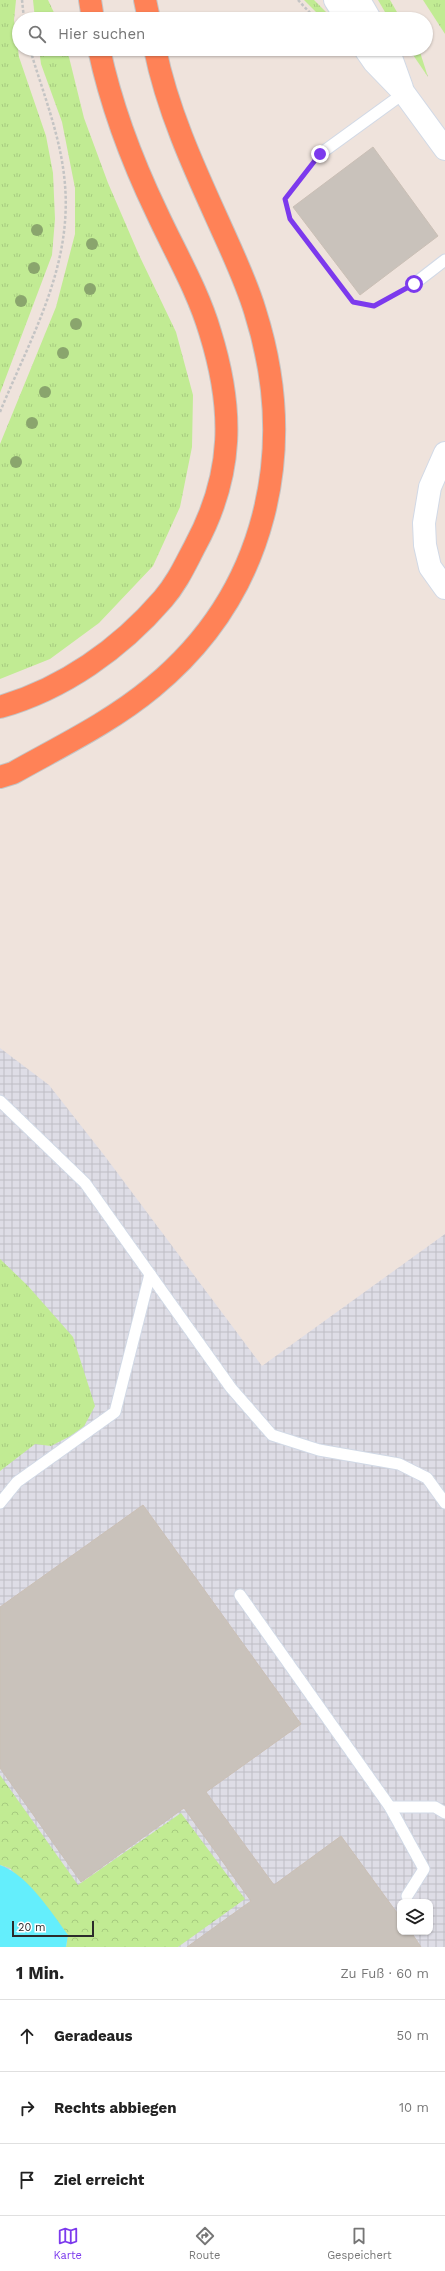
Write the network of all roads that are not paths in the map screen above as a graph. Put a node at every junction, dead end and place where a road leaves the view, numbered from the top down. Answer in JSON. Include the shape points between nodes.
{"nodes":[{"id":1,"x":145,"y":0,"type":"edge"},
{"id":2,"x":335,"y":0,"type":"edge"},
{"id":3,"x":359,"y":0,"type":"edge"},
{"id":4,"x":148,"y":12,"type":"edge"},
{"id":5,"x":343,"y":12,"type":"edge"},
{"id":6,"x":366,"y":12,"type":"edge"},
{"id":7,"x":101,"y":56,"type":"edge"},
{"id":8,"x":157,"y":56,"type":"edge"},
{"id":9,"x":370,"y":56,"type":"edge"},
{"id":10,"x":391,"y":56,"type":"edge"},
{"id":11,"x":404,"y":93,"type":"junction"},
{"id":12,"x":445,"y":149,"type":"edge"},
{"id":13,"x":320,"y":154,"type":"road end"},
{"id":14,"x":445,"y":260,"type":"edge"},
{"id":15,"x":414,"y":284,"type":"road end"},
{"id":16,"x":445,"y":453,"type":"edge"},
{"id":17,"x":445,"y":588,"type":"edge"},
{"id":18,"x":0,"y":707,"type":"edge"},
{"id":19,"x":0,"y":777,"type":"edge"},
{"id":20,"x":0,"y":1101,"type":"edge"},
{"id":21,"x":150,"y":1274,"type":"junction"},
{"id":22,"x":0,"y":1503,"type":"edge"},
{"id":23,"x":445,"y":1503,"type":"edge"},
{"id":24,"x":240,"y":1595,"type":"dead end"},
{"id":25,"x":390,"y":1807,"type":"junction"},
{"id":26,"x":445,"y":1813,"type":"edge"},
{"id":27,"x":407,"y":1896,"type":"dead end"}],
"edges":[{"from":1,"to":4,"type":"highway"},
{"from":2,"to":5,"type":"street"},
{"from":3,"to":6,"type":"street"},
{"from":7,"to":18,"type":"highway","via":[[122,131],[210,330],[226,407],[227,446],[210,520],[176,584],[150,614],[117,645],[80,672],[20,701]]},
{"from":8,"to":19,"type":"highway","via":[[174,113],[202,186],[255,311],[268,361],[274,411],[275,452],[268,500],[256,544],[237,585],[217,619],[185,659],[152,688],[108,720],[13,773]]},
{"from":9,"to":11,"type":"street"},
{"from":10,"to":11,"type":"street"},
{"from":11,"to":12,"type":"street"},
{"from":11,"to":13,"type":"lane"},
{"from":14,"to":15,"type":"lane"},
{"from":16,"to":17,"type":"street","via":[[430,487],[424,523],[430,567]]},
{"from":20,"to":21,"type":"lane","via":[[85,1183]]},
{"from":21,"to":22,"type":"lane","via":[[115,1412],[17,1482]]},
{"from":21,"to":23,"type":"lane","via":[[231,1388],[272,1435],[319,1450],[399,1464],[427,1478]]},
{"from":24,"to":25,"type":"lane"},
{"from":25,"to":26,"type":"lane","via":[[435,1807]]},
{"from":25,"to":27,"type":"lane","via":[[424,1869]]}]}
